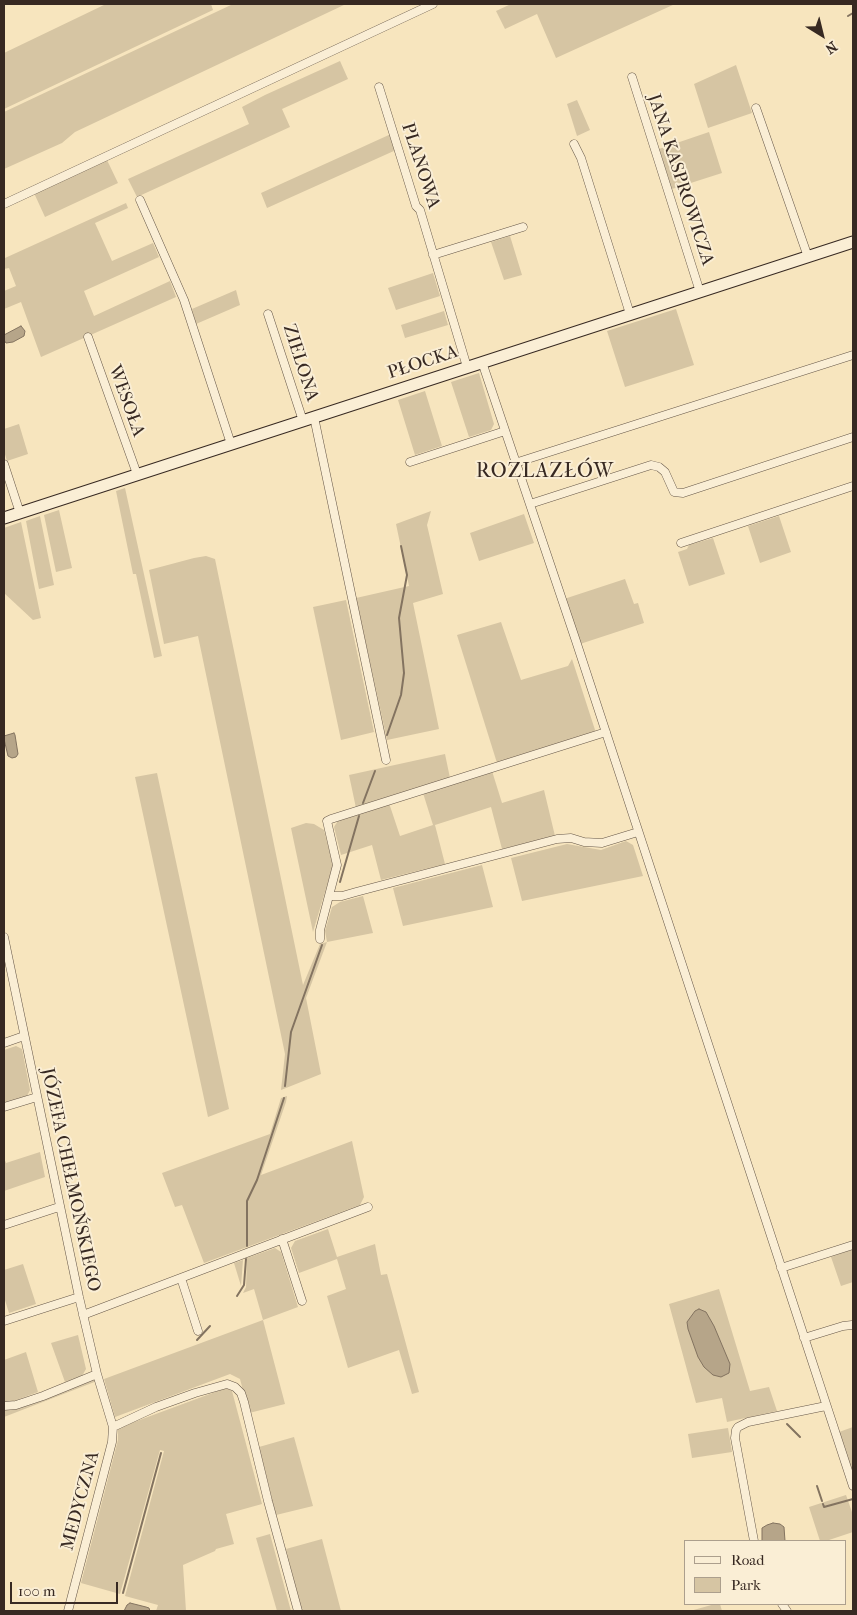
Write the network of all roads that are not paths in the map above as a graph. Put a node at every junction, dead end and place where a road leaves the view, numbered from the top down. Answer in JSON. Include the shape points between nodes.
{"nodes":[{"id":1,"x":433,"y":4,"type":"edge"},
{"id":2,"x":632,"y":77,"type":"dead end"},
{"id":3,"x":379,"y":87,"type":"dead end"},
{"id":4,"x":756,"y":108,"type":"dead end"},
{"id":5,"x":574,"y":144,"type":"dead end"},
{"id":6,"x":140,"y":200,"type":"dead end"},
{"id":7,"x":4,"y":204,"type":"edge"},
{"id":8,"x":523,"y":228,"type":"dead end"},
{"id":9,"x":853,"y":242,"type":"edge"},
{"id":10,"x":433,"y":255,"type":"junction"},
{"id":11,"x":808,"y":257,"type":"junction"},
{"id":12,"x":700,"y":292,"type":"junction"},
{"id":13,"x":268,"y":314,"type":"dead end"},
{"id":14,"x":630,"y":314,"type":"junction"},
{"id":15,"x":88,"y":337,"type":"dead end"},
{"id":16,"x":853,"y":355,"type":"edge"},
{"id":17,"x":482,"y":362,"type":"junction"},
{"id":18,"x":467,"y":367,"type":"junction"},
{"id":19,"x":314,"y":417,"type":"junction"},
{"id":20,"x":303,"y":421,"type":"junction"},
{"id":21,"x":505,"y":431,"type":"junction"},
{"id":22,"x":853,"y":437,"type":"edge"},
{"id":23,"x":231,"y":444,"type":"junction"},
{"id":24,"x":410,"y":462,"type":"dead end"},
{"id":25,"x":515,"y":463,"type":"junction"},
{"id":26,"x":4,"y":464,"type":"edge"},
{"id":27,"x":137,"y":474,"type":"junction"},
{"id":28,"x":853,"y":486,"type":"edge"},
{"id":29,"x":530,"y":504,"type":"junction"},
{"id":30,"x":20,"y":512,"type":"junction"},
{"id":31,"x":4,"y":518,"type":"edge"},
{"id":32,"x":681,"y":543,"type":"dead end"},
{"id":33,"x":606,"y":732,"type":"junction"},
{"id":34,"x":386,"y":760,"type":"dead end"},
{"id":35,"x":638,"y":832,"type":"junction"},
{"id":36,"x":330,"y":896,"type":"junction"},
{"id":37,"x":4,"y":937,"type":"edge"},
{"id":38,"x":320,"y":939,"type":"dead end"},
{"id":39,"x":13,"y":984,"type":"junction"},
{"id":40,"x":4,"y":987,"type":"edge"},
{"id":41,"x":24,"y":1036,"type":"junction"},
{"id":42,"x":4,"y":1043,"type":"edge"},
{"id":43,"x":37,"y":1096,"type":"junction"},
{"id":44,"x":4,"y":1107,"type":"edge"},
{"id":45,"x":59,"y":1207,"type":"junction"},
{"id":46,"x":368,"y":1207,"type":"dead end"},
{"id":47,"x":4,"y":1225,"type":"edge"},
{"id":48,"x":282,"y":1239,"type":"junction"},
{"id":49,"x":853,"y":1245,"type":"edge"},
{"id":50,"x":781,"y":1268,"type":"junction"},
{"id":51,"x":180,"y":1278,"type":"junction"},
{"id":52,"x":79,"y":1297,"type":"junction"},
{"id":53,"x":302,"y":1301,"type":"dead end"},
{"id":54,"x":83,"y":1315,"type":"junction"},
{"id":55,"x":4,"y":1321,"type":"edge"},
{"id":56,"x":853,"y":1325,"type":"edge"},
{"id":57,"x":198,"y":1331,"type":"dead end"},
{"id":58,"x":804,"y":1338,"type":"junction"},
{"id":59,"x":97,"y":1374,"type":"junction"},
{"id":60,"x":4,"y":1406,"type":"edge"},
{"id":61,"x":826,"y":1406,"type":"junction"},
{"id":62,"x":113,"y":1427,"type":"junction"},
{"id":63,"x":853,"y":1486,"type":"edge"},
{"id":64,"x":754,"y":1540,"type":"edge"},
{"id":65,"x":68,"y":1611,"type":"edge"},
{"id":66,"x":298,"y":1611,"type":"edge"}],
"edges":[{"from":1,"to":7,"type":"street"},
{"from":2,"to":12,"type":"street","name":"JANA KASPROWICZA"},
{"from":3,"to":10,"type":"street","name":"PLANOWA"},
{"from":4,"to":11,"type":"street"},
{"from":5,"to":14,"type":"street"},
{"from":6,"to":23,"type":"street","via":[[184,300]]},
{"from":8,"to":10,"type":"street"},
{"from":9,"to":11,"type":"street","name":"PŁOCKA"},
{"from":10,"to":18,"type":"street","name":"PLANOWA"},
{"from":11,"to":12,"type":"street","name":"PŁOCKA"},
{"from":12,"to":14,"type":"street","name":"PŁOCKA"},
{"from":13,"to":20,"type":"street","name":"ZIELONA"},
{"from":14,"to":17,"type":"street","name":"PŁOCKA"},
{"from":15,"to":27,"type":"street","name":"WESOŁA"},
{"from":16,"to":25,"type":"street"},
{"from":17,"to":18,"type":"street","name":"PŁOCKA"},
{"from":17,"to":21,"type":"street"},
{"from":18,"to":19,"type":"street","name":"PŁOCKA"},
{"from":19,"to":20,"type":"street","name":"PŁOCKA"},
{"from":19,"to":34,"type":"street"},
{"from":20,"to":23,"type":"street","name":"PŁOCKA"},
{"from":21,"to":24,"type":"street"},
{"from":21,"to":25,"type":"street"},
{"from":22,"to":29,"type":"street","via":[[683,493],[674,492],[665,472],[659,466],[651,465]]},
{"from":23,"to":27,"type":"street","name":"PŁOCKA"},
{"from":25,"to":29,"type":"street"},
{"from":26,"to":30,"type":"street"},
{"from":27,"to":30,"type":"street","name":"PŁOCKA"},
{"from":28,"to":32,"type":"street"},
{"from":29,"to":33,"type":"street"},
{"from":30,"to":31,"type":"street","name":"PŁOCKA"},
{"from":33,"to":35,"type":"street"},
{"from":33,"to":36,"type":"street","via":[[327,821],[337,865]]},
{"from":35,"to":36,"type":"street","via":[[602,843],[557,839],[342,896]]},
{"from":35,"to":50,"type":"street"},
{"from":36,"to":38,"type":"street"},
{"from":37,"to":39,"type":"street","name":"JÓZEFA CHEŁMOŃSKIEGO"},
{"from":39,"to":40,"type":"street"},
{"from":39,"to":41,"type":"street","name":"JÓZEFA CHEŁMOŃSKIEGO"},
{"from":41,"to":42,"type":"street"},
{"from":41,"to":43,"type":"street","name":"JÓZEFA CHEŁMOŃSKIEGO"},
{"from":43,"to":44,"type":"street"},
{"from":43,"to":45,"type":"street","name":"JÓZEFA CHEŁMOŃSKIEGO"},
{"from":45,"to":47,"type":"street"},
{"from":45,"to":52,"type":"street","name":"JÓZEFA CHEŁMOŃSKIEGO"},
{"from":46,"to":48,"type":"street"},
{"from":48,"to":51,"type":"street"},
{"from":48,"to":53,"type":"street"},
{"from":49,"to":50,"type":"street"},
{"from":50,"to":58,"type":"street"},
{"from":51,"to":54,"type":"street"},
{"from":51,"to":57,"type":"street"},
{"from":52,"to":54,"type":"street","name":"JÓZEFA CHEŁMOŃSKIEGO"},
{"from":52,"to":55,"type":"street"},
{"from":54,"to":59,"type":"street","name":"JÓZEFA CHEŁMOŃSKIEGO"},
{"from":56,"to":58,"type":"street"},
{"from":58,"to":61,"type":"street"},
{"from":59,"to":60,"type":"street","via":[[16,1405]]},
{"from":59,"to":62,"type":"street","name":"JÓZEFA CHEŁMOŃSKIEGO"},
{"from":61,"to":63,"type":"street"},
{"from":61,"to":64,"type":"street","via":[[738,1426],[737,1447]]},
{"from":62,"to":65,"type":"street","name":"MEDYCZNA","via":[[112,1442]]},
{"from":62,"to":66,"type":"street","via":[[156,1406],[195,1393],[227,1384],[235,1387],[244,1402]]}]}
